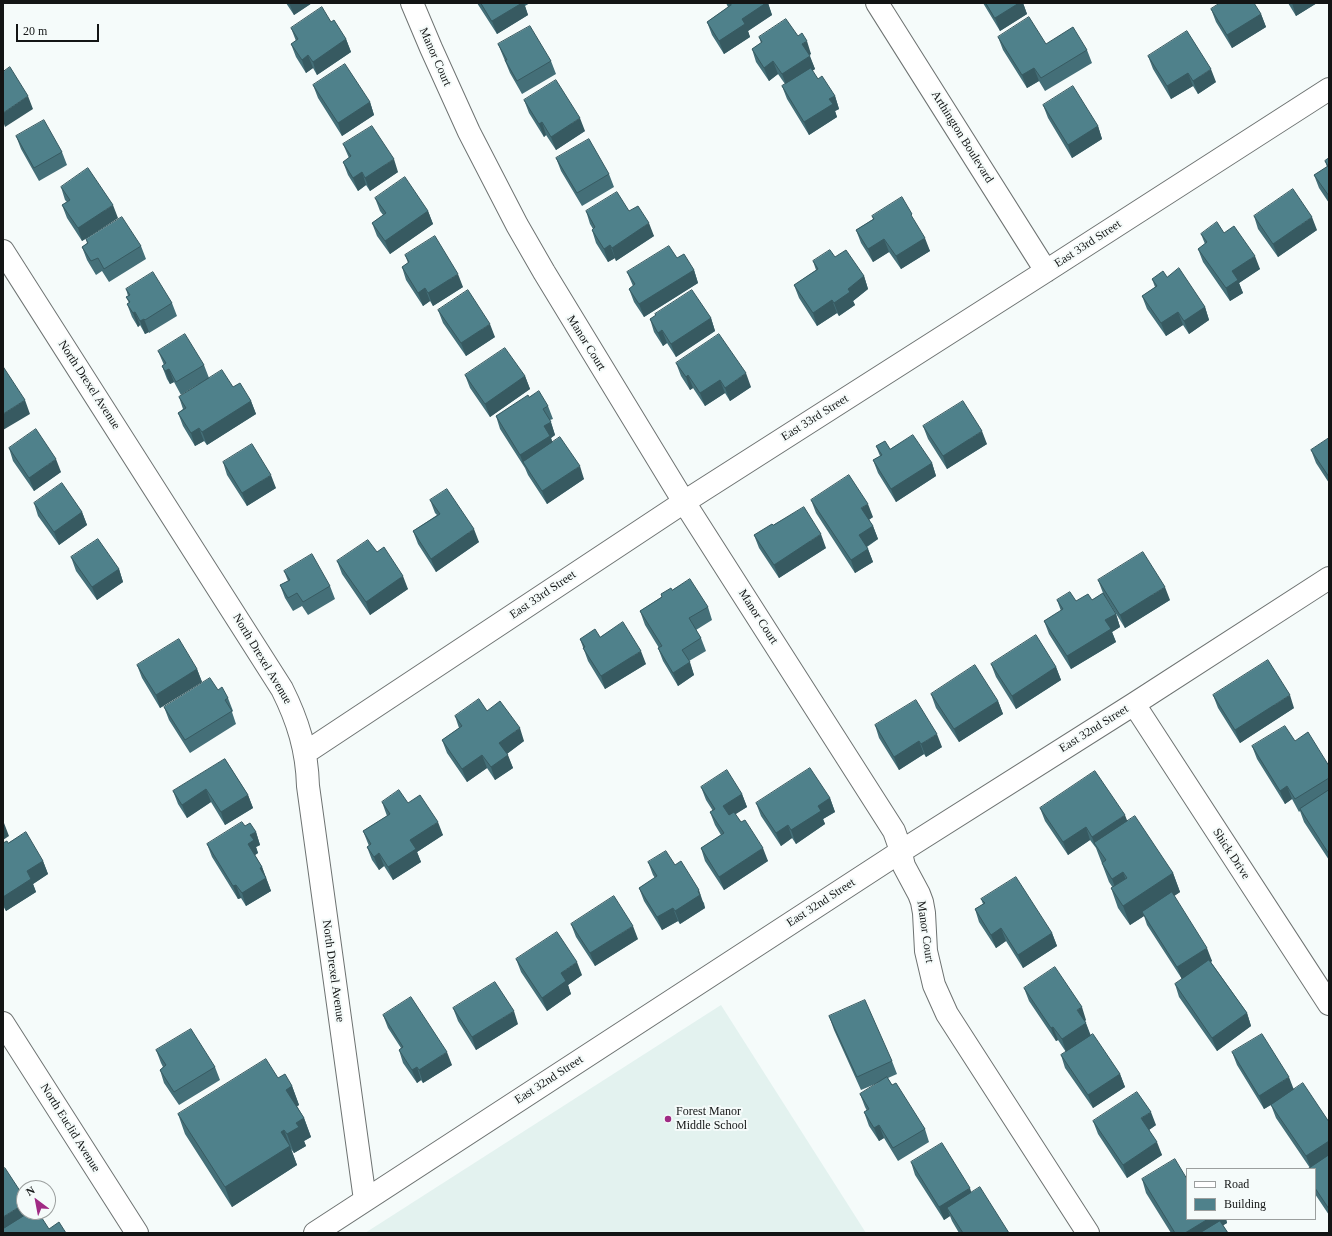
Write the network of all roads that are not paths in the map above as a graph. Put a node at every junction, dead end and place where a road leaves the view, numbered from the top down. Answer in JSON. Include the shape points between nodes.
{"nodes":[{"id":1,"x":412,"y":3,"type":"edge"},
{"id":2,"x":877,"y":3,"type":"edge"},
{"id":3,"x":1329,"y":89,"type":"edge"},
{"id":4,"x":3,"y":251,"type":"edge"},
{"id":5,"x":1046,"y":271,"type":"junction"},
{"id":6,"x":684,"y":502,"type":"junction"},
{"id":7,"x":1329,"y":578,"type":"edge"},
{"id":8,"x":1134,"y":704,"type":"junction"},
{"id":9,"x":305,"y":753,"type":"junction"},
{"id":10,"x":900,"y":852,"type":"junction"},
{"id":11,"x":1329,"y":1004,"type":"edge"},
{"id":12,"x":3,"y":1023,"type":"edge"},
{"id":13,"x":365,"y":1200,"type":"junction"},
{"id":14,"x":137,"y":1233,"type":"edge"},
{"id":15,"x":315,"y":1233,"type":"edge"},
{"id":16,"x":1088,"y":1233,"type":"edge"}],
"edges":[{"from":1,"to":6,"type":"street","name":"Manor Court","via":[[452,96],[517,225],[567,312]]},
{"from":2,"to":5,"type":"street","name":"Arthington Boulevard"},
{"from":3,"to":5,"type":"street","name":"East 33rd Street"},
{"from":4,"to":9,"type":"street","name":"North Drexel Avenue","via":[[282,689],[298,724]]},
{"from":5,"to":6,"type":"street","name":"East 33rd Street"},
{"from":6,"to":9,"type":"street","name":"East 33rd Street"},
{"from":6,"to":10,"type":"street","name":"Manor Court","via":[[890,824]]},
{"from":7,"to":8,"type":"street","name":"East 32nd Street"},
{"from":8,"to":10,"type":"street","name":"East 32nd Street"},
{"from":8,"to":11,"type":"street","name":"Shick Drive"},
{"from":9,"to":13,"type":"street","name":"North Drexel Avenue"},
{"from":10,"to":13,"type":"street","name":"East 32nd Street"},
{"from":10,"to":16,"type":"street","name":"Manor Court","via":[[905,870],[922,902],[927,957],[934,985],[947,1014]]},
{"from":12,"to":14,"type":"street","name":"North Euclid Avenue"},
{"from":13,"to":15,"type":"street","name":"East 32nd Street"}]}
